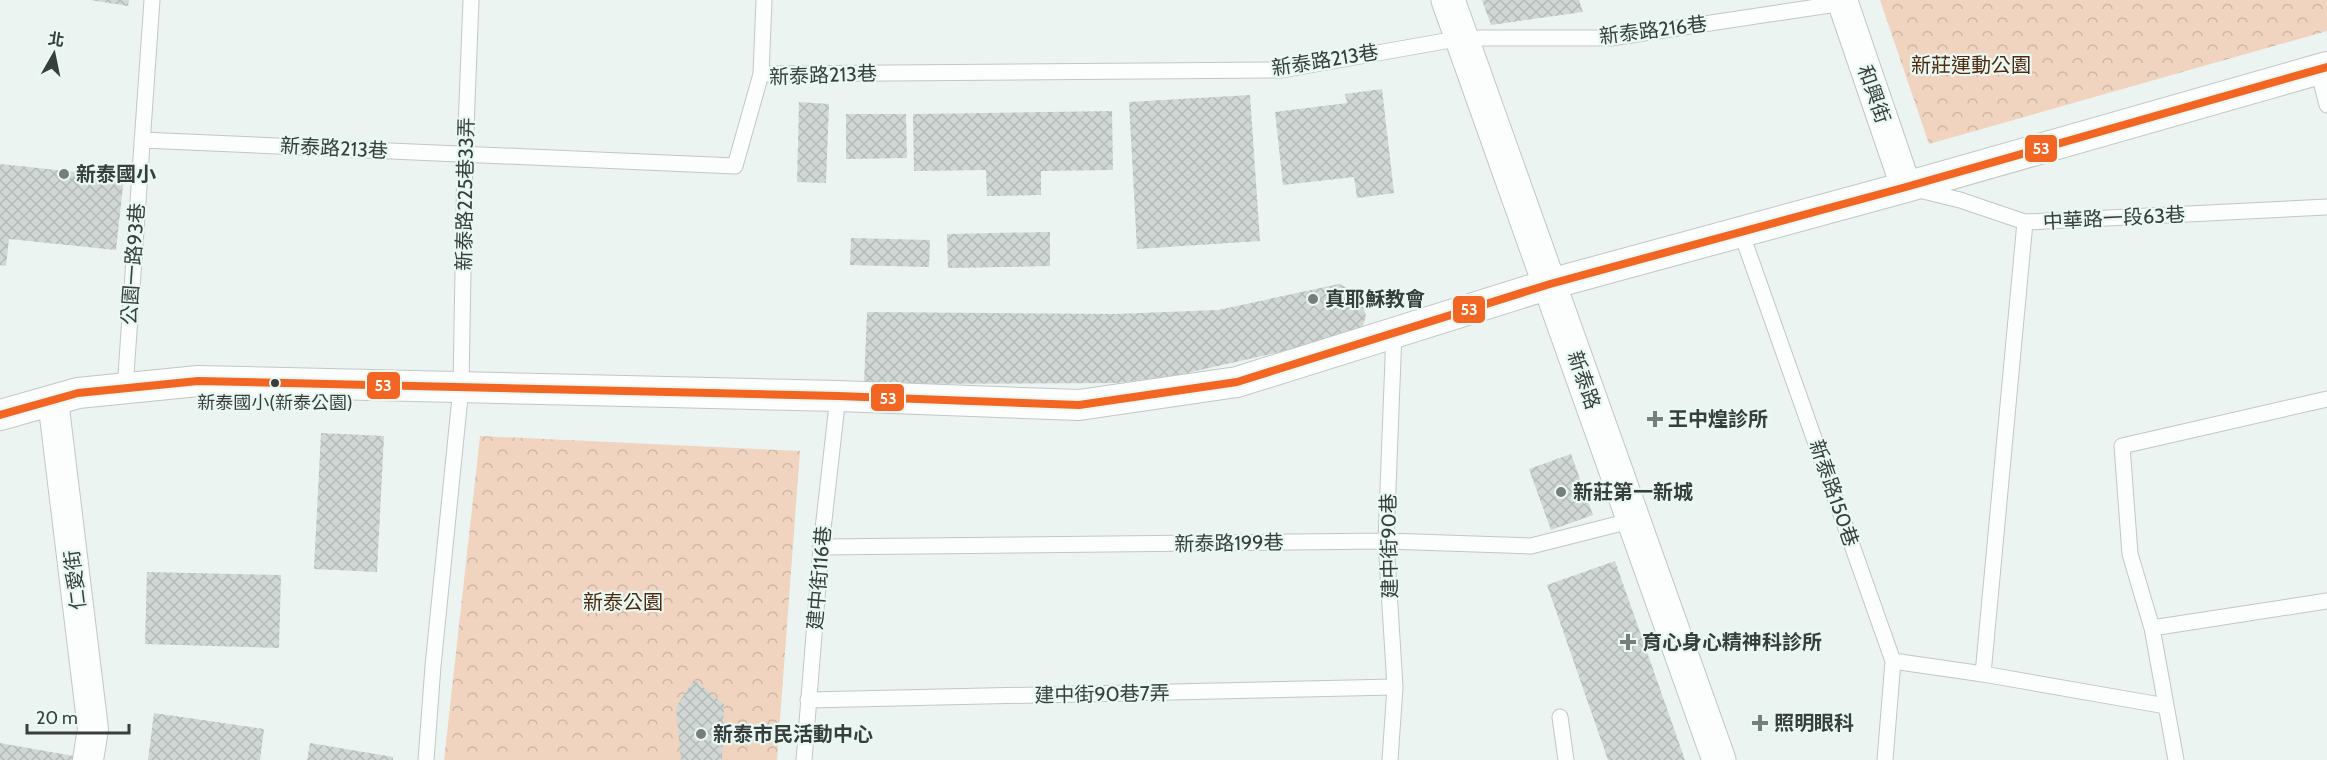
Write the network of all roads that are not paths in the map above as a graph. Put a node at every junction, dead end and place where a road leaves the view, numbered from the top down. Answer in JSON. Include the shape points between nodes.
{"nodes":[{"id":1,"x":152,"y":0,"type":"edge"},
{"id":2,"x":471,"y":0,"type":"edge"},
{"id":3,"x":764,"y":0,"type":"edge"},
{"id":4,"x":1448,"y":0,"type":"edge"},
{"id":5,"x":1842,"y":1,"type":"edge"},
{"id":6,"x":1462,"y":38,"type":"junction"},
{"id":7,"x":2322,"y":68,"type":"edge"},
{"id":8,"x":761,"y":74,"type":"junction"},
{"id":9,"x":2327,"y":105,"type":"edge"},
{"id":10,"x":142,"y":140,"type":"junction"},
{"id":11,"x":465,"y":154,"type":"junction"},
{"id":12,"x":1906,"y":187,"type":"junction"},
{"id":13,"x":2327,"y":207,"type":"edge"},
{"id":14,"x":2025,"y":222,"type":"junction"},
{"id":15,"x":1741,"y":232,"type":"junction"},
{"id":16,"x":1550,"y":285,"type":"junction"},
{"id":17,"x":1394,"y":332,"type":"junction"},
{"id":18,"x":460,"y":387,"type":"junction"},
{"id":19,"x":124,"y":388,"type":"junction"},
{"id":20,"x":838,"y":396,"type":"junction"},
{"id":21,"x":2327,"y":399,"type":"edge"},
{"id":22,"x":53,"y":400,"type":"junction"},
{"id":23,"x":0,"y":415,"type":"edge"},
{"id":24,"x":1634,"y":520,"type":"junction"},
{"id":25,"x":1386,"y":541,"type":"junction"},
{"id":26,"x":821,"y":547,"type":"junction"},
{"id":27,"x":2327,"y":601,"type":"edge"},
{"id":28,"x":2151,"y":628,"type":"junction"},
{"id":29,"x":1893,"y":661,"type":"junction"},
{"id":30,"x":1983,"y":674,"type":"junction"},
{"id":31,"x":1395,"y":687,"type":"junction"},
{"id":32,"x":808,"y":700,"type":"junction"},
{"id":33,"x":2166,"y":706,"type":"junction"},
{"id":34,"x":1560,"y":717,"type":"dead end"},
{"id":35,"x":88,"y":760,"type":"edge"},
{"id":36,"x":426,"y":760,"type":"edge"},
{"id":37,"x":804,"y":760,"type":"edge"},
{"id":38,"x":1390,"y":760,"type":"edge"},
{"id":39,"x":1566,"y":760,"type":"edge"},
{"id":40,"x":1719,"y":760,"type":"edge"},
{"id":41,"x":1885,"y":760,"type":"edge"},
{"id":42,"x":2176,"y":760,"type":"edge"}],
"edges":[{"from":1,"to":10,"type":"lane","name":"公園一路93巷"},
{"from":2,"to":11,"type":"lane","name":"新泰路225巷33弄"},
{"from":3,"to":8,"type":"lane"},
{"from":4,"to":6,"type":"main road","name":"新泰路"},
{"from":5,"to":6,"type":"lane","name":"新泰路216巷","via":[[1611,38]]},
{"from":5,"to":12,"type":"street","name":"和興街"},
{"from":6,"to":8,"type":"lane","name":"新泰路213巷","via":[[1282,70]]},
{"from":6,"to":16,"type":"main road","name":"新泰路"},
{"from":7,"to":9,"type":"lane"},
{"from":7,"to":12,"type":"street"},
{"from":8,"to":11,"type":"lane","name":"新泰路213巷","via":[[735,166]]},
{"from":10,"to":11,"type":"lane","name":"新泰路213巷"},
{"from":10,"to":19,"type":"lane","name":"公園一路93巷"},
{"from":11,"to":18,"type":"lane","name":"新泰路225巷33弄"},
{"from":12,"to":14,"type":"lane","name":"中華路一段63巷"},
{"from":12,"to":15,"type":"street"},
{"from":13,"to":14,"type":"lane","name":"中華路一段63巷"},
{"from":14,"to":30,"type":"lane"},
{"from":15,"to":16,"type":"street"},
{"from":15,"to":29,"type":"lane","name":"新泰路150巷"},
{"from":16,"to":17,"type":"street"},
{"from":16,"to":24,"type":"main road","name":"新泰路"},
{"from":17,"to":20,"type":"street","via":[[1237,382],[1079,405]]},
{"from":17,"to":25,"type":"lane","name":"建中街90巷"},
{"from":18,"to":19,"type":"street","via":[[198,381]]},
{"from":18,"to":20,"type":"street"},
{"from":18,"to":36,"type":"lane","name":"新泰路225巷33弄"},
{"from":19,"to":22,"type":"street"},
{"from":20,"to":26,"type":"lane","name":"建中街116巷"},
{"from":21,"to":28,"type":"lane","via":[[2122,446],[2130,554]]},
{"from":22,"to":23,"type":"street"},
{"from":22,"to":35,"type":"street","name":"仁愛街","via":[[93,729]]},
{"from":24,"to":25,"type":"lane","name":"新泰路199巷","via":[[1531,546]]},
{"from":24,"to":40,"type":"main road","name":"新泰路"},
{"from":25,"to":26,"type":"lane","name":"新泰路199巷"},
{"from":25,"to":31,"type":"lane","name":"建中街90巷"},
{"from":26,"to":32,"type":"lane","name":"建中街116巷"},
{"from":27,"to":28,"type":"lane"},
{"from":28,"to":33,"type":"lane"},
{"from":29,"to":30,"type":"lane"},
{"from":29,"to":41,"type":"lane","name":"新泰路150巷"},
{"from":30,"to":33,"type":"lane"},
{"from":31,"to":32,"type":"lane","name":"建中街90巷7弄"},
{"from":31,"to":38,"type":"lane","name":"建中街90巷"},
{"from":32,"to":37,"type":"lane","name":"建中街116巷"},
{"from":33,"to":42,"type":"lane"},
{"from":34,"to":39,"type":"lane"}]}
